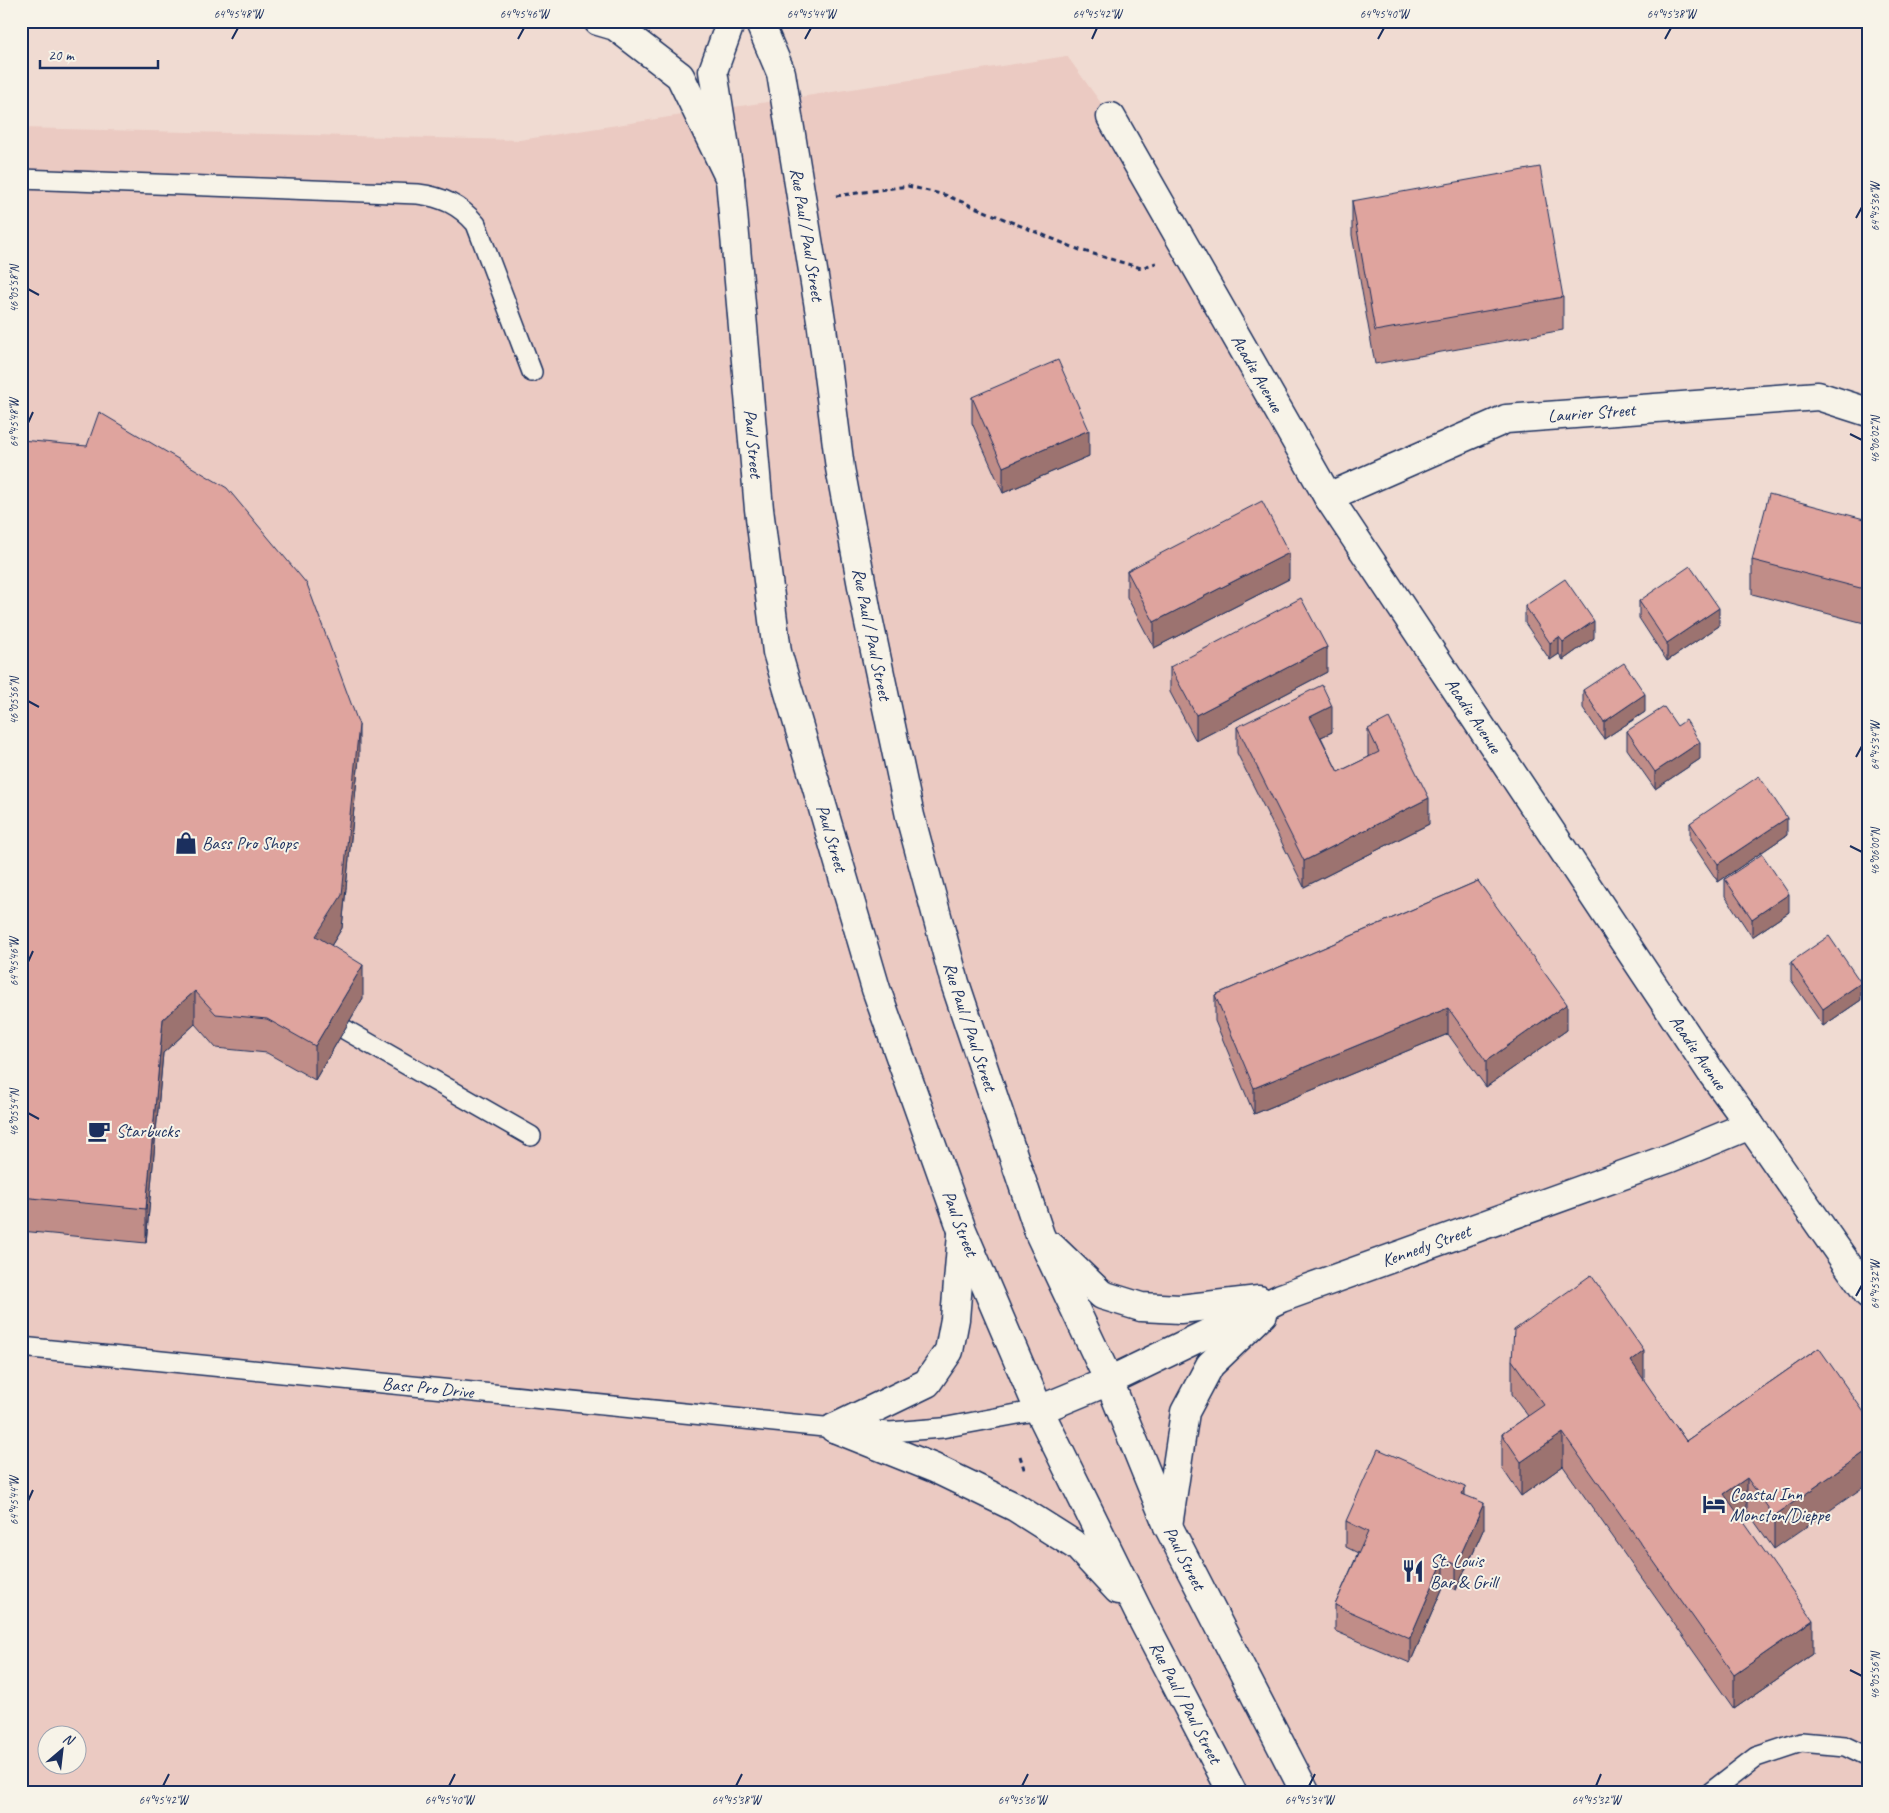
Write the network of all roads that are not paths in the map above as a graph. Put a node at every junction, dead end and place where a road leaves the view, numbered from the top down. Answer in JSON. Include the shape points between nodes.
{"nodes":[{"id":1,"x":598,"y":21,"type":"edge"},
{"id":2,"x":731,"y":21,"type":"edge"},
{"id":3,"x":758,"y":21,"type":"edge"},
{"id":4,"x":1110,"y":117,"type":"dead end"},
{"id":5,"x":21,"y":179,"type":"edge"},
{"id":6,"x":730,"y":179,"type":"junction"},
{"id":7,"x":532,"y":372,"type":"dead end"},
{"id":8,"x":1868,"y":412,"type":"edge"},
{"id":9,"x":1328,"y":497,"type":"junction"},
{"id":10,"x":344,"y":1029,"type":"edge"},
{"id":11,"x":1750,"y":1125,"type":"junction"},
{"id":12,"x":531,"y":1136,"type":"dead end"},
{"id":13,"x":962,"y":1230,"type":"junction"},
{"id":14,"x":1040,"y":1235,"type":"junction"},
{"id":15,"x":1868,"y":1294,"type":"edge"},
{"id":16,"x":1281,"y":1298,"type":"junction"},
{"id":17,"x":21,"y":1347,"type":"edge"},
{"id":18,"x":1109,"y":1381,"type":"junction"},
{"id":19,"x":1039,"y":1410,"type":"junction"},
{"id":20,"x":834,"y":1428,"type":"junction"},
{"id":21,"x":1168,"y":1526,"type":"junction"},
{"id":22,"x":1138,"y":1611,"type":"junction"},
{"id":23,"x":1868,"y":1757,"type":"edge"},
{"id":24,"x":1232,"y":1792,"type":"edge"},
{"id":25,"x":1305,"y":1792,"type":"edge"},
{"id":26,"x":1712,"y":1792,"type":"edge"}],
"edges":[{"from":1,"to":6,"type":"main road","via":[[615,26],[680,76]]},
{"from":2,"to":6,"type":"main road","name":"Paul Street","via":[[713,71]]},
{"from":3,"to":14,"type":"main road","name":"Rue Paul / Paul Street","via":[[781,73],[821,320],[840,468],[910,816],[955,983]]},
{"from":4,"to":9,"type":"main road","name":"Acadie Avenue"},
{"from":5,"to":7,"type":"lane","via":[[436,196],[452,203],[476,224]]},
{"from":6,"to":13,"type":"main road","name":"Paul Street","via":[[760,510],[777,652],[876,990]]},
{"from":8,"to":9,"type":"main road","name":"Laurier Street","via":[[1818,396],[1506,419]]},
{"from":9,"to":11,"type":"main road","name":"Acadie Avenue","via":[[1711,1072]]},
{"from":10,"to":12,"type":"lane"},
{"from":11,"to":15,"type":"main road","name":"Acadie Avenue"},
{"from":11,"to":16,"type":"main road","name":"Kennedy Street","via":[[1670,1158]]},
{"from":13,"to":19,"type":"main road","name":"Paul Street"},
{"from":13,"to":20,"type":"main road","via":[[950,1351],[927,1383]]},
{"from":14,"to":16,"type":"main road","via":[[1102,1295],[1141,1307],[1180,1309]]},
{"from":14,"to":18,"type":"main road","name":"Paul Street"},
{"from":16,"to":18,"type":"main road","name":"Kennedy Street"},
{"from":16,"to":21,"type":"main road","via":[[1210,1365],[1185,1412]]},
{"from":17,"to":20,"type":"lane","name":"Bass Pro Drive"},
{"from":18,"to":19,"type":"main road","name":"Kennedy Street"},
{"from":18,"to":21,"type":"main road","name":"Paul Street"},
{"from":19,"to":20,"type":"lane","name":"Bass Pro Drive","via":[[942,1428],[890,1432]]},
{"from":19,"to":22,"type":"main road","name":"Paul Street"},
{"from":20,"to":22,"type":"main road","via":[[934,1468],[1015,1507],[1078,1547]]},
{"from":21,"to":25,"type":"main road","name":"Paul Street"},
{"from":22,"to":24,"type":"main road","name":"Rue Paul / Paul Street"},
{"from":23,"to":26,"type":"lane","via":[[1845,1746],[1800,1742],[1756,1757]]}]}
